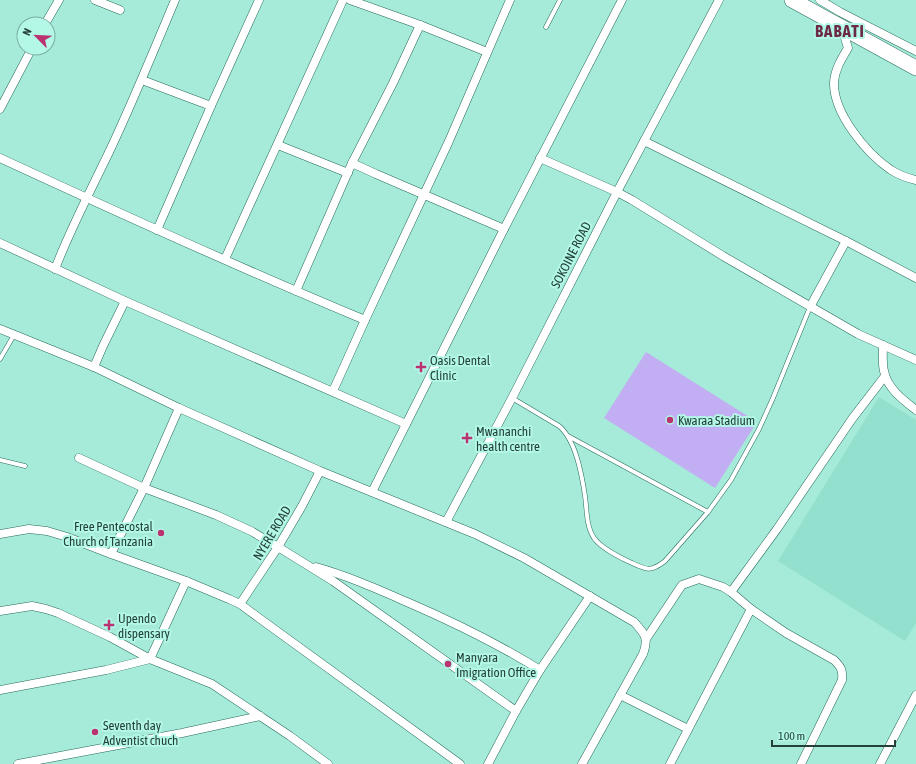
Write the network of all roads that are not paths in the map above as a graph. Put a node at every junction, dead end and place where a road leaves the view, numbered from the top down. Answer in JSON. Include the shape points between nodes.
{"nodes":[{"id":1,"x":60,"y":0,"type":"edge"},
{"id":2,"x":95,"y":0,"type":"edge"},
{"id":3,"x":175,"y":0,"type":"edge"},
{"id":4,"x":259,"y":0,"type":"edge"},
{"id":5,"x":343,"y":0,"type":"edge"},
{"id":6,"x":350,"y":0,"type":"edge"},
{"id":7,"x":510,"y":0,"type":"edge"},
{"id":8,"x":560,"y":0,"type":"edge"},
{"id":9,"x":622,"y":0,"type":"edge"},
{"id":10,"x":719,"y":0,"type":"edge"},
{"id":11,"x":792,"y":0,"type":"edge"},
{"id":12,"x":820,"y":0,"type":"edge"},
{"id":13,"x":120,"y":10,"type":"dead end"},
{"id":14,"x":50,"y":16,"type":"edge"},
{"id":15,"x":841,"y":19,"type":"junction"},
{"id":16,"x":420,"y":25,"type":"junction"},
{"id":17,"x":546,"y":27,"type":"dead end"},
{"id":18,"x":916,"y":51,"type":"edge"},
{"id":19,"x":487,"y":52,"type":"junction"},
{"id":20,"x":28,"y":56,"type":"edge"},
{"id":21,"x":916,"y":68,"type":"edge"},
{"id":22,"x":142,"y":80,"type":"junction"},
{"id":23,"x":211,"y":106,"type":"junction"},
{"id":24,"x":0,"y":109,"type":"edge"},
{"id":25,"x":644,"y":141,"type":"junction"},
{"id":26,"x":278,"y":145,"type":"junction"},
{"id":27,"x":0,"y":158,"type":"edge"},
{"id":28,"x":540,"y":158,"type":"junction"},
{"id":29,"x":352,"y":163,"type":"junction"},
{"id":30,"x":348,"y":173,"type":"junction"},
{"id":31,"x":916,"y":180,"type":"edge"},
{"id":32,"x":617,"y":192,"type":"junction"},
{"id":33,"x":424,"y":194,"type":"junction"},
{"id":34,"x":87,"y":198,"type":"junction"},
{"id":35,"x":504,"y":229,"type":"junction"},
{"id":36,"x":157,"y":230,"type":"junction"},
{"id":37,"x":846,"y":241,"type":"junction"},
{"id":38,"x":0,"y":243,"type":"edge"},
{"id":39,"x":225,"y":259,"type":"junction"},
{"id":40,"x":55,"y":268,"type":"junction"},
{"id":41,"x":916,"y":278,"type":"edge"},
{"id":42,"x":296,"y":291,"type":"junction"},
{"id":43,"x":126,"y":301,"type":"junction"},
{"id":44,"x":810,"y":307,"type":"junction"},
{"id":45,"x":365,"y":320,"type":"junction"},
{"id":46,"x":0,"y":329,"type":"edge"},
{"id":47,"x":14,"y":335,"type":"junction"},
{"id":48,"x":883,"y":345,"type":"junction"},
{"id":49,"x":0,"y":359,"type":"edge"},
{"id":50,"x":916,"y":360,"type":"edge"},
{"id":51,"x":94,"y":367,"type":"junction"},
{"id":52,"x":885,"y":376,"type":"junction"},
{"id":53,"x":333,"y":392,"type":"junction"},
{"id":54,"x":512,"y":398,"type":"junction"},
{"id":55,"x":179,"y":408,"type":"junction"},
{"id":56,"x":916,"y":410,"type":"edge"},
{"id":57,"x":406,"y":424,"type":"junction"},
{"id":58,"x":568,"y":436,"type":"junction"},
{"id":59,"x":79,"y":458,"type":"dead end"},
{"id":60,"x":0,"y":460,"type":"edge"},
{"id":61,"x":25,"y":466,"type":"dead end"},
{"id":62,"x":320,"y":471,"type":"junction"},
{"id":63,"x":144,"y":488,"type":"junction"},
{"id":64,"x":372,"y":492,"type":"junction"},
{"id":65,"x":708,"y":512,"type":"junction"},
{"id":66,"x":446,"y":522,"type":"junction"},
{"id":67,"x":0,"y":534,"type":"edge"},
{"id":68,"x":278,"y":547,"type":"junction"},
{"id":69,"x":111,"y":554,"type":"junction"},
{"id":70,"x":308,"y":565,"type":"junction"},
{"id":71,"x":186,"y":581,"type":"junction"},
{"id":72,"x":731,"y":592,"type":"junction"},
{"id":73,"x":590,"y":596,"type":"junction"},
{"id":74,"x":240,"y":604,"type":"junction"},
{"id":75,"x":751,"y":610,"type":"junction"},
{"id":76,"x":0,"y":611,"type":"edge"},
{"id":77,"x":646,"y":639,"type":"junction"},
{"id":78,"x":150,"y":659,"type":"junction"},
{"id":79,"x":540,"y":670,"type":"junction"},
{"id":80,"x":0,"y":690,"type":"edge"},
{"id":81,"x":620,"y":695,"type":"junction"},
{"id":82,"x":916,"y":695,"type":"edge"},
{"id":83,"x":516,"y":711,"type":"junction"},
{"id":84,"x":260,"y":716,"type":"junction"},
{"id":85,"x":688,"y":729,"type":"junction"},
{"id":86,"x":18,"y":764,"type":"edge"},
{"id":87,"x":328,"y":764,"type":"edge"},
{"id":88,"x":460,"y":764,"type":"edge"},
{"id":89,"x":488,"y":764,"type":"edge"},
{"id":90,"x":582,"y":764,"type":"edge"},
{"id":91,"x":670,"y":764,"type":"edge"},
{"id":92,"x":801,"y":764,"type":"edge"},
{"id":93,"x":880,"y":764,"type":"edge"}],
"edges":[{"from":1,"to":14,"type":"street"},
{"from":2,"to":13,"type":"street"},
{"from":3,"to":22,"type":"street"},
{"from":4,"to":23,"type":"street"},
{"from":5,"to":26,"type":"street"},
{"from":6,"to":16,"type":"street"},
{"from":7,"to":19,"type":"street"},
{"from":8,"to":17,"type":"lane"},
{"from":9,"to":28,"type":"street"},
{"from":10,"to":25,"type":"street","name":"SOKOINE ROAD"},
{"from":11,"to":15,"type":"highway","via":[[820,15]]},
{"from":12,"to":15,"type":"street"},
{"from":15,"to":18,"type":"street"},
{"from":15,"to":21,"type":"highway"},
{"from":15,"to":31,"type":"street","via":[[848,48],[837,70],[834,83],[846,122],[875,157],[905,178]]},
{"from":16,"to":19,"type":"street"},
{"from":16,"to":29,"type":"street"},
{"from":19,"to":33,"type":"street"},
{"from":20,"to":24,"type":"street"},
{"from":22,"to":23,"type":"street"},
{"from":22,"to":34,"type":"street"},
{"from":23,"to":36,"type":"street"},
{"from":25,"to":32,"type":"street","name":"SOKOINE ROAD"},
{"from":25,"to":37,"type":"street"},
{"from":26,"to":30,"type":"street"},
{"from":26,"to":39,"type":"street"},
{"from":27,"to":34,"type":"street"},
{"from":28,"to":32,"type":"street"},
{"from":28,"to":35,"type":"street"},
{"from":29,"to":30,"type":"street"},
{"from":29,"to":33,"type":"street"},
{"from":30,"to":42,"type":"street"},
{"from":32,"to":44,"type":"street"},
{"from":32,"to":54,"type":"street","name":"SOKOINE ROAD"},
{"from":33,"to":35,"type":"street"},
{"from":33,"to":45,"type":"street"},
{"from":34,"to":36,"type":"street"},
{"from":34,"to":40,"type":"street"},
{"from":35,"to":57,"type":"street"},
{"from":36,"to":39,"type":"street"},
{"from":37,"to":41,"type":"street"},
{"from":37,"to":44,"type":"street"},
{"from":38,"to":40,"type":"street"},
{"from":39,"to":42,"type":"street"},
{"from":40,"to":43,"type":"street"},
{"from":42,"to":45,"type":"street"},
{"from":43,"to":51,"type":"street"},
{"from":43,"to":53,"type":"street"},
{"from":44,"to":48,"type":"street"},
{"from":44,"to":65,"type":"lane","via":[[760,429],[731,480]]},
{"from":45,"to":53,"type":"street"},
{"from":46,"to":47,"type":"street"},
{"from":47,"to":49,"type":"lane"},
{"from":47,"to":51,"type":"street"},
{"from":48,"to":50,"type":"street"},
{"from":48,"to":52,"type":"street"},
{"from":51,"to":55,"type":"street"},
{"from":52,"to":56,"type":"street","via":[[895,393]]},
{"from":52,"to":72,"type":"street"},
{"from":53,"to":57,"type":"street"},
{"from":54,"to":58,"type":"lane","via":[[559,426]]},
{"from":54,"to":66,"type":"street","name":"SOKOINE ROAD"},
{"from":55,"to":62,"type":"street"},
{"from":55,"to":63,"type":"street"},
{"from":57,"to":64,"type":"street"},
{"from":58,"to":65,"type":"lane"},
{"from":58,"to":65,"type":"lane","via":[[579,466],[590,530],[595,539],[623,559],[647,570],[657,568]]},
{"from":59,"to":63,"type":"street"},
{"from":60,"to":61,"type":"lane"},
{"from":62,"to":64,"type":"street"},
{"from":62,"to":68,"type":"street","name":"NYERE ROAD"},
{"from":63,"to":68,"type":"street","via":[[216,515]]},
{"from":63,"to":69,"type":"street"},
{"from":64,"to":66,"type":"street"},
{"from":66,"to":73,"type":"street","via":[[524,558]]},
{"from":67,"to":69,"type":"street","via":[[29,529],[47,531]]},
{"from":68,"to":70,"type":"street"},
{"from":68,"to":74,"type":"street","name":"NYERE ROAD"},
{"from":69,"to":71,"type":"street"},
{"from":70,"to":79,"type":"street","via":[[354,579],[427,610],[497,644]]},
{"from":70,"to":83,"type":"street"},
{"from":71,"to":74,"type":"street"},
{"from":71,"to":78,"type":"street"},
{"from":72,"to":75,"type":"street"},
{"from":72,"to":77,"type":"street","via":[[699,579],[682,585]]},
{"from":73,"to":77,"type":"street","via":[[634,622]]},
{"from":73,"to":79,"type":"street"},
{"from":74,"to":88,"type":"street"},
{"from":75,"to":85,"type":"street"},
{"from":75,"to":92,"type":"street","via":[[834,660],[843,671],[838,692]]},
{"from":76,"to":78,"type":"street","via":[[26,606],[46,609],[110,637]]},
{"from":77,"to":81,"type":"street","via":[[643,654]]},
{"from":78,"to":80,"type":"street"},
{"from":78,"to":84,"type":"street","via":[[212,684]]},
{"from":79,"to":83,"type":"street"},
{"from":81,"to":85,"type":"street"},
{"from":81,"to":90,"type":"street"},
{"from":82,"to":93,"type":"street"},
{"from":83,"to":89,"type":"street"},
{"from":84,"to":86,"type":"street"},
{"from":84,"to":87,"type":"street"},
{"from":85,"to":91,"type":"street"}]}
